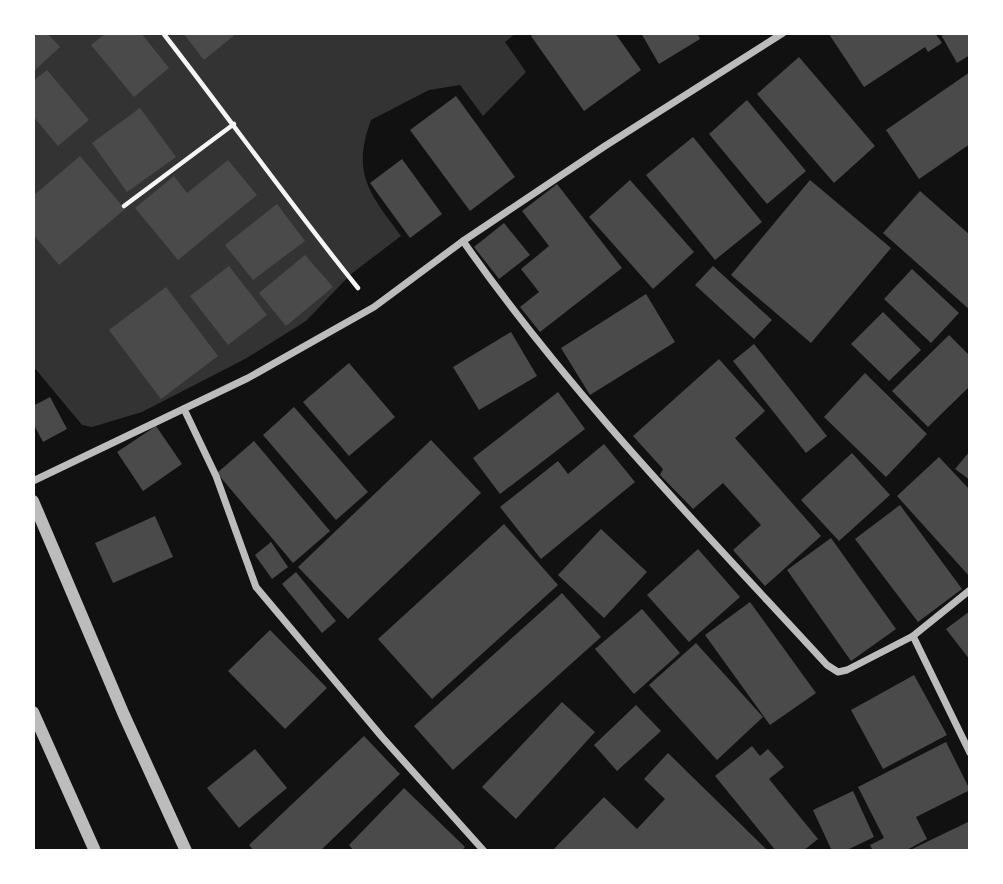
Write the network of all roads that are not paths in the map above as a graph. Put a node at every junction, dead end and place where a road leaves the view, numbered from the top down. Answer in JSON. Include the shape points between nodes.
{"nodes":[{"id":1,"x":783,"y":33,"type":"edge"},
{"id":2,"x":463,"y":241,"type":"junction"},
{"id":3,"x":184,"y":409,"type":"junction"},
{"id":4,"x":33,"y":481,"type":"edge"},
{"id":5,"x":33,"y":501,"type":"edge"},
{"id":6,"x":970,"y":590,"type":"edge"},
{"id":7,"x":913,"y":636,"type":"junction"},
{"id":8,"x":33,"y":712,"type":"edge"},
{"id":9,"x":970,"y":753,"type":"edge"},
{"id":10,"x":95,"y":851,"type":"edge"},
{"id":11,"x":186,"y":851,"type":"edge"},
{"id":12,"x":484,"y":851,"type":"edge"}],
"edges":[{"from":1,"to":2,"type":"street"},
{"from":2,"to":3,"type":"street","via":[[373,307]]},
{"from":2,"to":7,"type":"street","via":[[613,433],[827,665],[838,672],[847,670]]},
{"from":3,"to":4,"type":"street"},
{"from":3,"to":12,"type":"street","via":[[216,477],[256,587]]},
{"from":5,"to":11,"type":"street"},
{"from":6,"to":7,"type":"street"},
{"from":7,"to":9,"type":"street"},
{"from":8,"to":10,"type":"street"}]}
